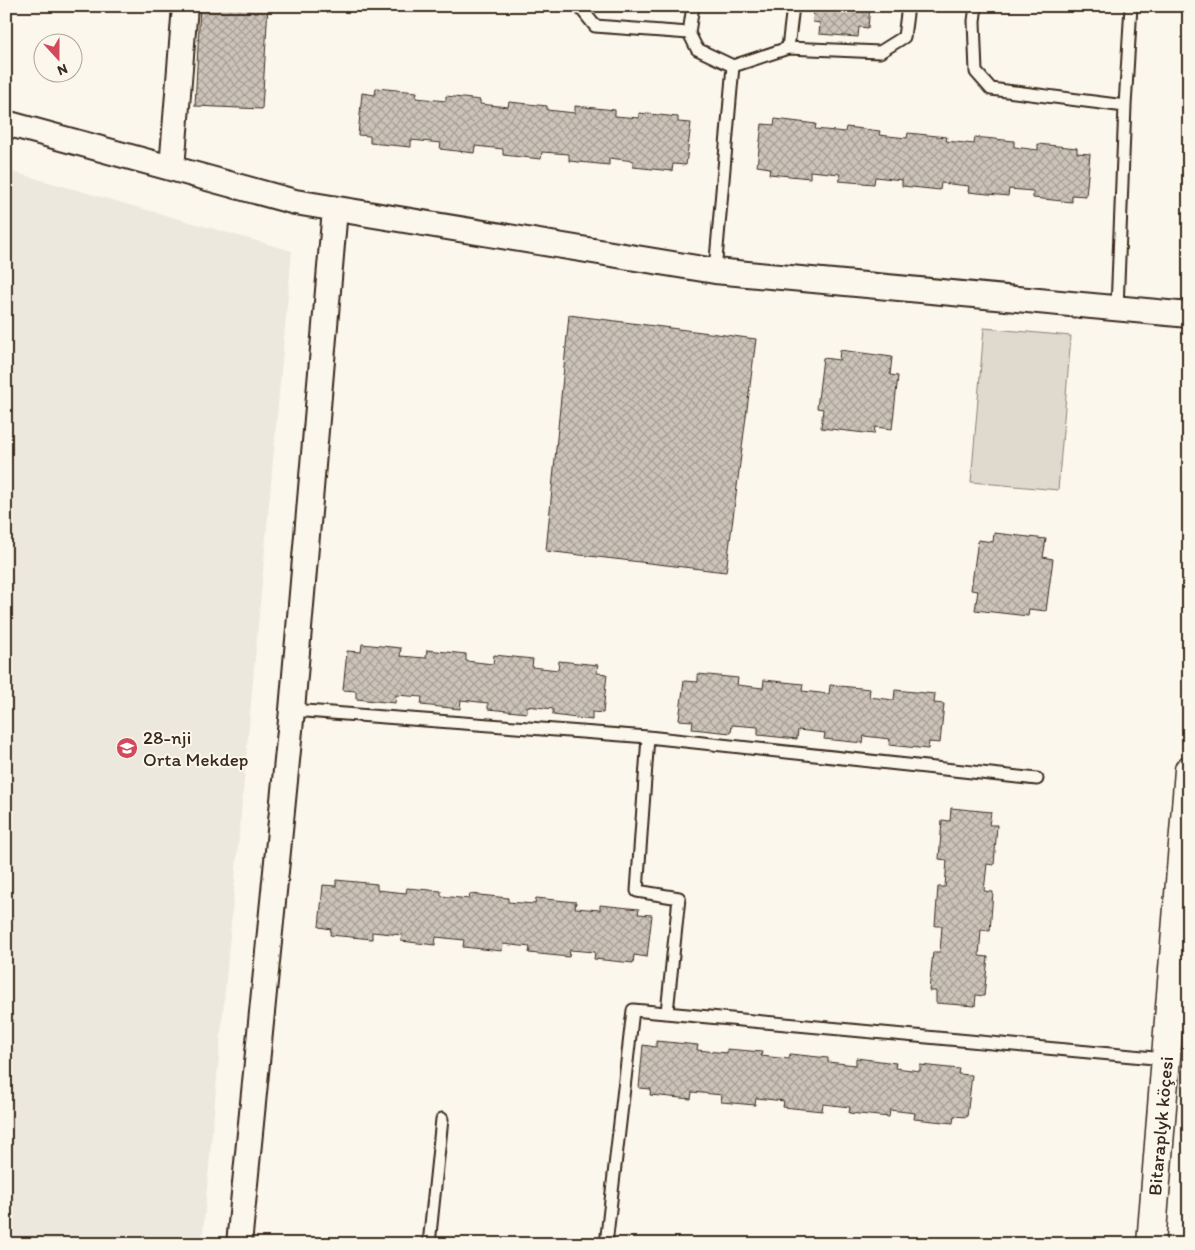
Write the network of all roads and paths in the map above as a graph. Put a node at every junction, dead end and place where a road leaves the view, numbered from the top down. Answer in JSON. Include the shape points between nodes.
{"nodes":[{"id":1,"x":185,"y":6,"type":"edge"},
{"id":2,"x":579,"y":6,"type":"edge"},
{"id":3,"x":693,"y":6,"type":"edge"},
{"id":4,"x":793,"y":6,"type":"edge"},
{"id":5,"x":908,"y":6,"type":"edge"},
{"id":6,"x":976,"y":6,"type":"edge"},
{"id":7,"x":1131,"y":6,"type":"edge"},
{"id":8,"x":689,"y":33,"type":"junction"},
{"id":9,"x":788,"y":48,"type":"junction"},
{"id":10,"x":733,"y":66,"type":"junction"},
{"id":11,"x":1125,"y":106,"type":"junction"},
{"id":12,"x":6,"y":123,"type":"edge"},
{"id":13,"x":172,"y":168,"type":"junction"},
{"id":14,"x":335,"y":209,"type":"junction"},
{"id":15,"x":715,"y":271,"type":"junction"},
{"id":16,"x":1117,"y":308,"type":"junction"},
{"id":17,"x":1189,"y":315,"type":"edge"},
{"id":18,"x":292,"y":710,"type":"junction"},
{"id":19,"x":648,"y":737,"type":"junction"},
{"id":20,"x":1189,"y":770,"type":"edge"},
{"id":21,"x":1037,"y":779,"type":"dead end"},
{"id":22,"x":667,"y":1012,"type":"junction"},
{"id":23,"x":1166,"y":1059,"type":"junction"},
{"id":24,"x":442,"y":1119,"type":"dead end"},
{"id":25,"x":239,"y":1244,"type":"edge"},
{"id":26,"x":429,"y":1244,"type":"edge"},
{"id":27,"x":606,"y":1244,"type":"edge"},
{"id":28,"x":1151,"y":1244,"type":"edge"}],
"edges":[{"from":1,"to":13,"type":"street"},
{"from":2,"to":8,"type":"lane","via":[[595,26]]},
{"from":3,"to":8,"type":"lane"},
{"from":4,"to":9,"type":"lane"},
{"from":5,"to":9,"type":"lane","via":[[904,37],[880,52]]},
{"from":6,"to":11,"type":"lane","via":[[976,72],[991,89]]},
{"from":7,"to":11,"type":"lane"},
{"from":8,"to":10,"type":"lane","via":[[697,49]]},
{"from":9,"to":10,"type":"lane"},
{"from":10,"to":15,"type":"lane"},
{"from":11,"to":16,"type":"lane"},
{"from":12,"to":13,"type":"street"},
{"from":13,"to":14,"type":"street","via":[[295,202]]},
{"from":14,"to":15,"type":"street"},
{"from":14,"to":18,"type":"street"},
{"from":15,"to":16,"type":"street"},
{"from":16,"to":17,"type":"street"},
{"from":18,"to":19,"type":"lane"},
{"from":18,"to":25,"type":"street"},
{"from":19,"to":21,"type":"lane"},
{"from":19,"to":22,"type":"lane","via":[[637,891],[679,898]]},
{"from":20,"to":23,"type":"highway","name":"Bitaraplyk köçesi"},
{"from":22,"to":23,"type":"lane"},
{"from":22,"to":27,"type":"lane","via":[[633,1010]]},
{"from":23,"to":28,"type":"highway","name":"Bitaraplyk köçesi"},
{"from":24,"to":26,"type":"lane"}]}
